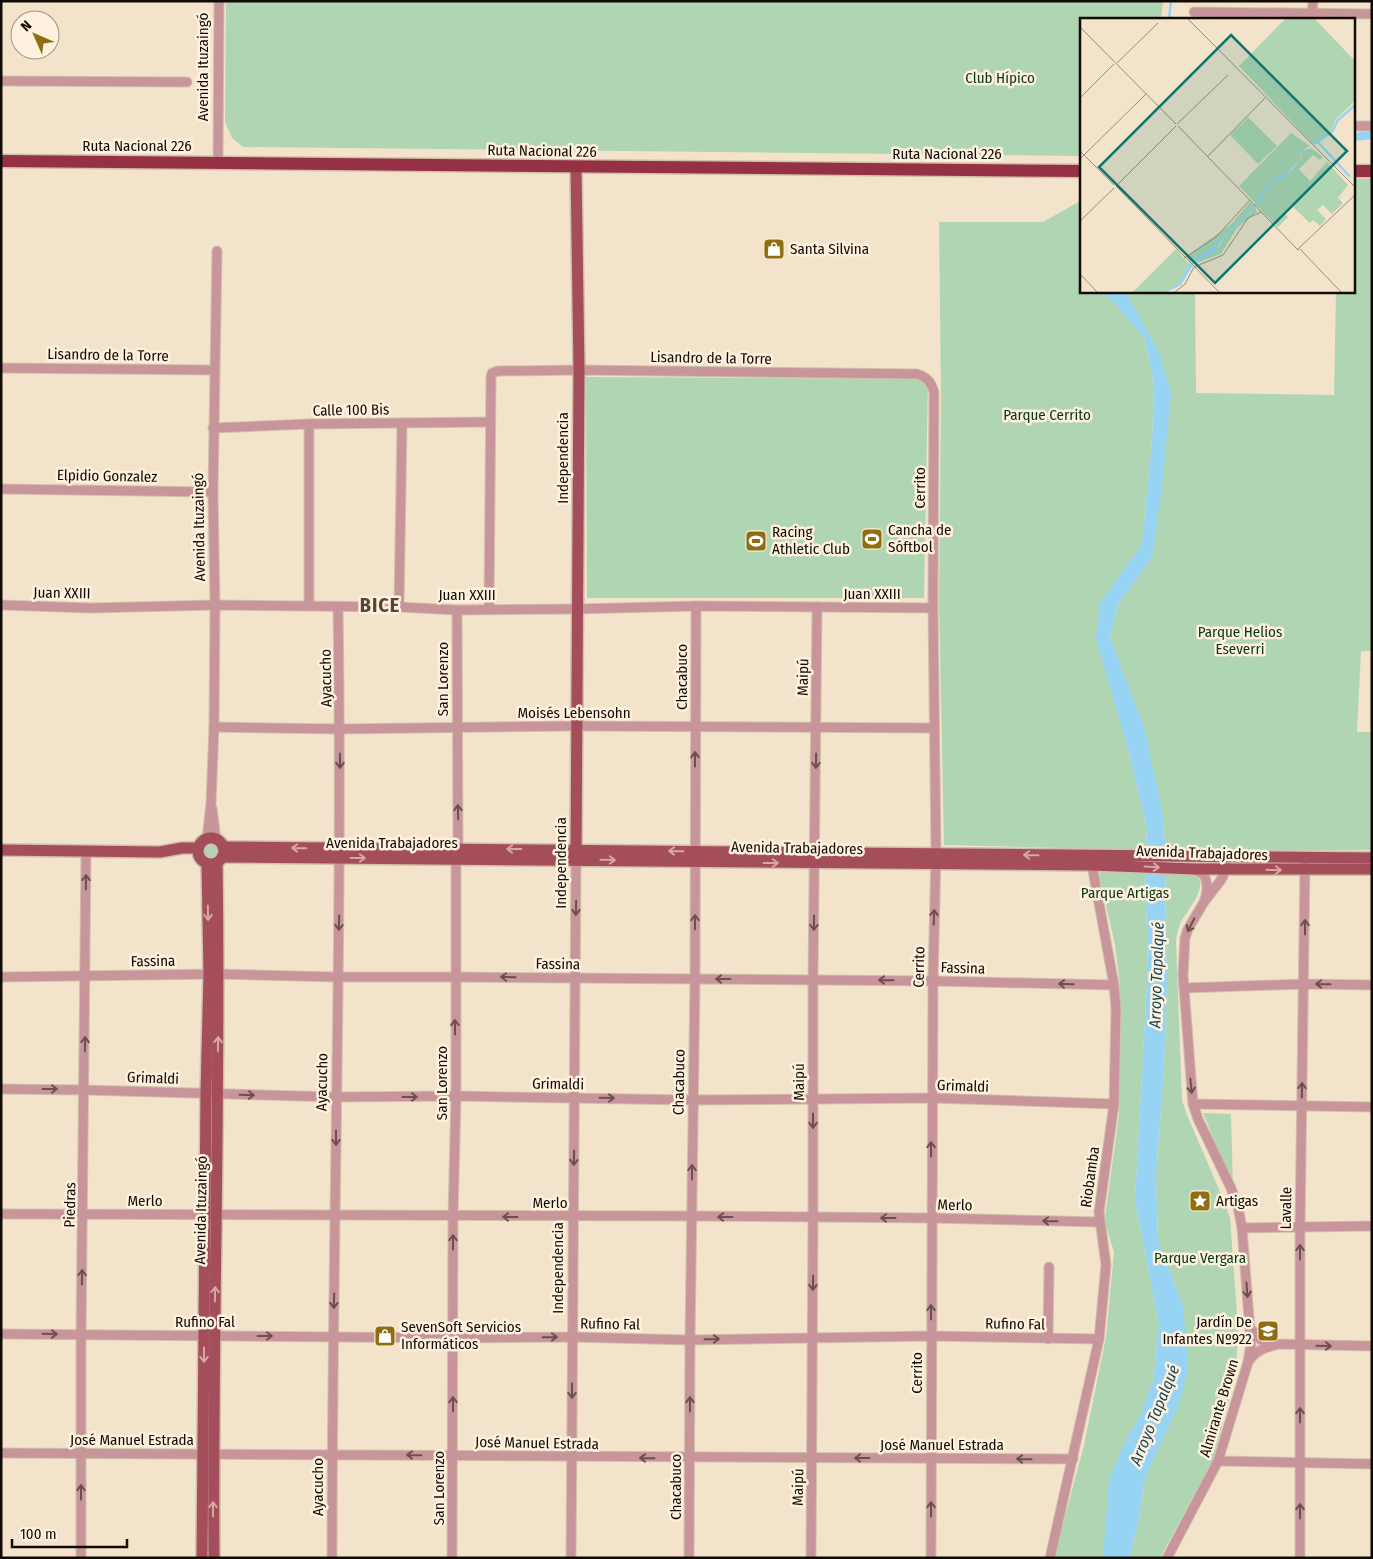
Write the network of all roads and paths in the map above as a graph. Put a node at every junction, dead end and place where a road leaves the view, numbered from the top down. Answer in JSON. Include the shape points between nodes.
{"nodes":[{"id":1,"x":219,"y":1,"type":"edge"},
{"id":2,"x":1312,"y":1,"type":"edge"},
{"id":3,"x":1194,"y":12,"type":"dead end"},
{"id":4,"x":1372,"y":14,"type":"edge"},
{"id":5,"x":1313,"y":17,"type":"edge"},
{"id":6,"x":1,"y":81,"type":"edge"},
{"id":7,"x":187,"y":82,"type":"dead end"},
{"id":8,"x":1356,"y":126,"type":"edge"},
{"id":9,"x":1372,"y":126,"type":"edge"},
{"id":10,"x":1,"y":162,"type":"edge"},
{"id":11,"x":218,"y":163,"type":"junction"},
{"id":12,"x":576,"y":168,"type":"junction"},
{"id":13,"x":1080,"y":171,"type":"edge"},
{"id":14,"x":1356,"y":171,"type":"edge"},
{"id":15,"x":1372,"y":171,"type":"edge"},
{"id":16,"x":217,"y":251,"type":"dead end"},
{"id":17,"x":1,"y":368,"type":"edge"},
{"id":18,"x":214,"y":370,"type":"junction"},
{"id":19,"x":579,"y":370,"type":"junction"},
{"id":20,"x":928,"y":380,"type":"joint"},
{"id":21,"x":490,"y":422,"type":"junction"},
{"id":22,"x":402,"y":423,"type":"junction"},
{"id":23,"x":309,"y":424,"type":"junction"},
{"id":24,"x":213,"y":428,"type":"junction"},
{"id":25,"x":1,"y":489,"type":"edge"},
{"id":26,"x":213,"y":492,"type":"junction"},
{"id":27,"x":1,"y":605,"type":"edge"},
{"id":28,"x":215,"y":605,"type":"junction"},
{"id":29,"x":309,"y":606,"type":"junction"},
{"id":30,"x":696,"y":606,"type":"junction"},
{"id":31,"x":338,"y":607,"type":"junction"},
{"id":32,"x":399,"y":607,"type":"junction"},
{"id":33,"x":817,"y":607,"type":"junction"},
{"id":34,"x":933,"y":608,"type":"junction"},
{"id":35,"x":489,"y":609,"type":"junction"},
{"id":36,"x":578,"y":609,"type":"junction"},
{"id":37,"x":457,"y":610,"type":"junction"},
{"id":38,"x":576,"y":726,"type":"junction"},
{"id":39,"x":214,"y":727,"type":"junction"},
{"id":40,"x":457,"y":727,"type":"junction"},
{"id":41,"x":696,"y":727,"type":"junction"},
{"id":42,"x":816,"y":727,"type":"junction"},
{"id":43,"x":934,"y":728,"type":"junction"},
{"id":44,"x":340,"y":729,"type":"junction"},
{"id":45,"x":1,"y":850,"type":"edge"},
{"id":46,"x":86,"y":852,"type":"junction"},
{"id":47,"x":211,"y":852,"type":"junction"},
{"id":48,"x":340,"y":853,"type":"junction"},
{"id":49,"x":457,"y":854,"type":"junction"},
{"id":50,"x":576,"y":855,"type":"junction"},
{"id":51,"x":695,"y":857,"type":"junction"},
{"id":52,"x":814,"y":857,"type":"junction"},
{"id":53,"x":1227,"y":857,"type":"junction"},
{"id":54,"x":1305,"y":858,"type":"junction"},
{"id":55,"x":1372,"y":858,"type":"edge"},
{"id":56,"x":936,"y":859,"type":"junction"},
{"id":57,"x":1091,"y":860,"type":"junction"},
{"id":58,"x":1116,"y":860,"type":"junction"},
{"id":59,"x":1190,"y":869,"type":"junction"},
{"id":60,"x":1225,"y":869,"type":"junction"},
{"id":61,"x":1372,"y":869,"type":"edge"},
{"id":62,"x":1305,"y":870,"type":"junction"},
{"id":63,"x":1204,"y":902,"type":"junction"},
{"id":64,"x":214,"y":974,"type":"junction"},
{"id":65,"x":85,"y":976,"type":"junction"},
{"id":66,"x":455,"y":976,"type":"junction"},
{"id":67,"x":1,"y":977,"type":"edge"},
{"id":68,"x":338,"y":977,"type":"junction"},
{"id":69,"x":575,"y":978,"type":"junction"},
{"id":70,"x":813,"y":979,"type":"junction"},
{"id":71,"x":695,"y":980,"type":"junction"},
{"id":72,"x":932,"y":980,"type":"junction"},
{"id":73,"x":1305,"y":984,"type":"junction"},
{"id":74,"x":1114,"y":985,"type":"junction"},
{"id":75,"x":1372,"y":985,"type":"edge"},
{"id":76,"x":1184,"y":988,"type":"junction"},
{"id":77,"x":1,"y":1089,"type":"edge"},
{"id":78,"x":84,"y":1090,"type":"junction"},
{"id":79,"x":212,"y":1093,"type":"junction"},
{"id":80,"x":456,"y":1096,"type":"junction"},
{"id":81,"x":336,"y":1097,"type":"junction"},
{"id":82,"x":575,"y":1098,"type":"junction"},
{"id":83,"x":813,"y":1098,"type":"junction"},
{"id":84,"x":932,"y":1098,"type":"junction"},
{"id":85,"x":692,"y":1100,"type":"junction"},
{"id":86,"x":1114,"y":1104,"type":"junction"},
{"id":87,"x":1193,"y":1104,"type":"junction"},
{"id":88,"x":1302,"y":1107,"type":"junction"},
{"id":89,"x":1372,"y":1107,"type":"edge"},
{"id":90,"x":1,"y":1214,"type":"edge"},
{"id":91,"x":210,"y":1215,"type":"junction"},
{"id":92,"x":336,"y":1215,"type":"junction"},
{"id":93,"x":84,"y":1216,"type":"junction"},
{"id":94,"x":453,"y":1216,"type":"junction"},
{"id":95,"x":692,"y":1216,"type":"junction"},
{"id":96,"x":574,"y":1217,"type":"junction"},
{"id":97,"x":813,"y":1218,"type":"junction"},
{"id":98,"x":931,"y":1218,"type":"junction"},
{"id":99,"x":1099,"y":1222,"type":"junction"},
{"id":100,"x":1372,"y":1226,"type":"edge"},
{"id":101,"x":1242,"y":1228,"type":"junction"},
{"id":102,"x":1300,"y":1228,"type":"junction"},
{"id":103,"x":1049,"y":1267,"type":"dead end"},
{"id":104,"x":1250,"y":1328,"type":"junction"},
{"id":105,"x":1,"y":1334,"type":"edge"},
{"id":106,"x":81,"y":1334,"type":"junction"},
{"id":107,"x":209,"y":1335,"type":"junction"},
{"id":108,"x":334,"y":1336,"type":"junction"},
{"id":109,"x":931,"y":1336,"type":"junction"},
{"id":110,"x":573,"y":1337,"type":"junction"},
{"id":111,"x":812,"y":1337,"type":"junction"},
{"id":112,"x":452,"y":1338,"type":"junction"},
{"id":113,"x":1048,"y":1339,"type":"junction"},
{"id":114,"x":1099,"y":1339,"type":"junction"},
{"id":115,"x":690,"y":1340,"type":"junction"},
{"id":116,"x":1275,"y":1344,"type":"junction"},
{"id":117,"x":1300,"y":1345,"type":"junction"},
{"id":118,"x":1372,"y":1346,"type":"edge"},
{"id":119,"x":1248,"y":1362,"type":"junction"},
{"id":120,"x":1,"y":1453,"type":"edge"},
{"id":121,"x":82,"y":1454,"type":"junction"},
{"id":122,"x":332,"y":1454,"type":"junction"},
{"id":123,"x":208,"y":1455,"type":"junction"},
{"id":124,"x":453,"y":1456,"type":"junction"},
{"id":125,"x":572,"y":1457,"type":"junction"},
{"id":126,"x":690,"y":1458,"type":"junction"},
{"id":127,"x":812,"y":1458,"type":"junction"},
{"id":128,"x":931,"y":1458,"type":"junction"},
{"id":129,"x":1073,"y":1459,"type":"junction"},
{"id":130,"x":1218,"y":1461,"type":"junction"},
{"id":131,"x":1300,"y":1463,"type":"junction"},
{"id":132,"x":1372,"y":1464,"type":"edge"},
{"id":133,"x":81,"y":1558,"type":"edge"},
{"id":134,"x":202,"y":1558,"type":"edge"},
{"id":135,"x":214,"y":1558,"type":"edge"},
{"id":136,"x":332,"y":1558,"type":"edge"},
{"id":137,"x":452,"y":1558,"type":"edge"},
{"id":138,"x":571,"y":1558,"type":"edge"},
{"id":139,"x":689,"y":1558,"type":"edge"},
{"id":140,"x":810,"y":1558,"type":"edge"},
{"id":141,"x":931,"y":1558,"type":"edge"},
{"id":142,"x":1050,"y":1558,"type":"edge"},
{"id":143,"x":1167,"y":1558,"type":"edge"},
{"id":144,"x":1300,"y":1558,"type":"edge"}],
"edges":[{"from":1,"to":11,"type":"street","name":"Avenida Ituzaingó"},
{"from":2,"to":5,"type":"street"},
{"from":3,"to":5,"type":"street"},
{"from":4,"to":5,"type":"street"},
{"from":6,"to":7,"type":"street"},
{"from":8,"to":9,"type":"street"},
{"from":10,"to":11,"type":"highway","name":"Ruta Nacional 226"},
{"from":11,"to":12,"type":"highway","name":"Ruta Nacional 226"},
{"from":12,"to":13,"type":"highway","name":"Ruta Nacional 226"},
{"from":12,"to":19,"type":"main road","name":"Independencia"},
{"from":14,"to":15,"type":"highway"},
{"from":16,"to":18,"type":"street","name":"Avenida Ituzaingó"},
{"from":17,"to":18,"type":"street","name":"Lisandro de la Torre"},
{"from":18,"to":24,"type":"street","name":"Avenida Ituzaingó"},
{"from":19,"to":20,"type":"street","name":"Lisandro de la Torre","via":[[917,374]]},
{"from":19,"to":21,"type":"street","name":"Lisandro de la Torre","via":[[492,373]]},
{"from":19,"to":36,"type":"main road","name":"Independencia"},
{"from":20,"to":34,"type":"street","name":"Cerrito","via":[[934,392]]},
{"from":21,"to":22,"type":"street","name":"Calle 100 Bis"},
{"from":21,"to":35,"type":"street"},
{"from":22,"to":23,"type":"street","name":"Calle 100 Bis"},
{"from":22,"to":32,"type":"street"},
{"from":23,"to":24,"type":"street","name":"Calle 100 Bis"},
{"from":23,"to":29,"type":"street"},
{"from":24,"to":26,"type":"street","name":"Avenida Ituzaingó"},
{"from":25,"to":26,"type":"street","name":"Elpidio Gonzalez"},
{"from":26,"to":28,"type":"street","name":"Avenida Ituzaingó"},
{"from":27,"to":28,"type":"street","name":"Juan XXIII","via":[[90,608]]},
{"from":28,"to":29,"type":"street","name":"Juan XXIII"},
{"from":28,"to":39,"type":"street","name":"Avenida Ituzaingó"},
{"from":29,"to":31,"type":"street","name":"Juan XXIII"},
{"from":30,"to":33,"type":"street","name":"Juan XXIII"},
{"from":30,"to":36,"type":"street","name":"Juan XXIII"},
{"from":30,"to":41,"type":"street","name":"Chacabuco"},
{"from":31,"to":32,"type":"street","name":"Juan XXIII"},
{"from":31,"to":44,"type":"street","name":"Ayacucho"},
{"from":32,"to":37,"type":"street","name":"Juan XXIII"},
{"from":33,"to":34,"type":"street","name":"Juan XXIII"},
{"from":33,"to":42,"type":"street","name":"Maipú"},
{"from":34,"to":43,"type":"street","name":"Cerrito"},
{"from":35,"to":36,"type":"street","name":"Juan XXIII"},
{"from":35,"to":37,"type":"street","name":"Juan XXIII"},
{"from":36,"to":38,"type":"main road","name":"Independencia"},
{"from":37,"to":40,"type":"street","name":"San Lorenzo"},
{"from":38,"to":40,"type":"street","name":"Moisés Lebensohn"},
{"from":38,"to":41,"type":"street","name":"Moisés Lebensohn"},
{"from":38,"to":50,"type":"main road","name":"Independencia"},
{"from":39,"to":44,"type":"street","name":"Moisés Lebensohn"},
{"from":39,"to":47,"type":"street","name":"Avenida Ituzaingó"},
{"from":40,"to":44,"type":"street","name":"Moisés Lebensohn"},
{"from":49,"to":40,"type":"street","name":"San Lorenzo","one_way":true},
{"from":41,"to":42,"type":"street","name":"Moisés Lebensohn"},
{"from":51,"to":41,"type":"street","name":"Chacabuco","one_way":true},
{"from":42,"to":43,"type":"street","name":"Moisés Lebensohn"},
{"from":42,"to":52,"type":"street","name":"Maipú","one_way":true},
{"from":43,"to":56,"type":"street","name":"Cerrito"},
{"from":44,"to":48,"type":"street","name":"Ayacucho","one_way":true},
{"from":45,"to":46,"type":"main road","name":"Avenida Trabajadores"},
{"from":46,"to":47,"type":"main road","name":"Avenida Trabajadores","via":[[160,852],[181,856]]},
{"from":65,"to":46,"type":"street","name":"Piedras","one_way":true},
{"from":47,"to":48,"type":"main road","name":"Avenida Trabajadores"},
{"from":47,"to":64,"type":"main road","name":"Avenida Ituzaingó"},
{"from":48,"to":49,"type":"main road","name":"Avenida Trabajadores"},
{"from":48,"to":68,"type":"street","name":"Ayacucho","one_way":true},
{"from":49,"to":50,"type":"main road","name":"Avenida Trabajadores"},
{"from":49,"to":66,"type":"street","name":"San Lorenzo"},
{"from":50,"to":51,"type":"main road","name":"Avenida Trabajadores"},
{"from":50,"to":69,"type":"street","name":"Independencia","one_way":true},
{"from":51,"to":52,"type":"main road","name":"Avenida Trabajadores"},
{"from":71,"to":51,"type":"street","name":"Chacabuco","one_way":true},
{"from":52,"to":56,"type":"main road","name":"Avenida Trabajadores"},
{"from":52,"to":70,"type":"street","name":"Maipú","one_way":true},
{"from":53,"to":54,"type":"main road","name":"Avenida Trabajadores"},
{"from":53,"to":58,"type":"main road","name":"Avenida Trabajadores"},
{"from":53,"to":60,"type":"street","name":"Almirante Brown"},
{"from":54,"to":55,"type":"main road","name":"Avenida Trabajadores"},
{"from":54,"to":62,"type":"street","name":"Lavalle"},
{"from":56,"to":57,"type":"main road","name":"Avenida Trabajadores"},
{"from":72,"to":56,"type":"street","name":"Cerrito","one_way":true},
{"from":57,"to":58,"type":"main road","name":"Avenida Trabajadores"},
{"from":57,"to":74,"type":"street","name":"Riobamba"},
{"from":58,"to":59,"type":"main road","name":"Avenida Trabajadores","one_way":true},
{"from":59,"to":60,"type":"main road","name":"Avenida Trabajadores"},
{"from":59,"to":63,"type":"street","via":[[1204,875],[1207,882]]},
{"from":60,"to":62,"type":"main road","name":"Avenida Trabajadores","one_way":true},
{"from":60,"to":63,"type":"street","name":"Almirante Brown","via":[[1222,880]]},
{"from":61,"to":62,"type":"main road","name":"Avenida Trabajadores"},
{"from":73,"to":62,"type":"street","name":"Lavalle","one_way":true},
{"from":63,"to":76,"type":"street","name":"Almirante Brown","one_way":true,"via":[[1185,938]]},
{"from":64,"to":65,"type":"street","name":"Fassina"},
{"from":64,"to":68,"type":"street","name":"Fassina"},
{"from":64,"to":79,"type":"main road","name":"Avenida Ituzaingó"},
{"from":65,"to":67,"type":"street","name":"Fassina"},
{"from":78,"to":65,"type":"street","name":"Piedras","one_way":true},
{"from":66,"to":68,"type":"street","name":"Fassina"},
{"from":69,"to":66,"type":"street","name":"Fassina","one_way":true},
{"from":80,"to":66,"type":"street","name":"San Lorenzo","one_way":true},
{"from":68,"to":81,"type":"street","name":"Ayacucho"},
{"from":69,"to":71,"type":"street","name":"Fassina"},
{"from":69,"to":82,"type":"street","name":"Independencia"},
{"from":70,"to":71,"type":"street","name":"Fassina","one_way":true},
{"from":72,"to":70,"type":"street","name":"Fassina","one_way":true},
{"from":70,"to":83,"type":"street","name":"Maipú"},
{"from":71,"to":85,"type":"street","name":"Chacabuco"},
{"from":74,"to":72,"type":"street","name":"Fassina","one_way":true},
{"from":72,"to":84,"type":"street","name":"Cerrito"},
{"from":75,"to":73,"type":"street","one_way":true},
{"from":73,"to":76,"type":"street"},
{"from":88,"to":73,"type":"street","name":"Lavalle","one_way":true},
{"from":74,"to":86,"type":"street","name":"Riobamba"},
{"from":76,"to":87,"type":"street","name":"Almirante Brown","one_way":true},
{"from":77,"to":78,"type":"street","name":"Grimaldi","one_way":true},
{"from":78,"to":79,"type":"street","name":"Grimaldi"},
{"from":78,"to":93,"type":"street","name":"Piedras"},
{"from":79,"to":81,"type":"street","name":"Grimaldi","one_way":true},
{"from":79,"to":91,"type":"main road","name":"Avenida Ituzaingó"},
{"from":81,"to":80,"type":"street","name":"Grimaldi","one_way":true},
{"from":80,"to":82,"type":"street","name":"Grimaldi"},
{"from":80,"to":94,"type":"street","name":"San Lorenzo"},
{"from":81,"to":92,"type":"street","name":"Ayacucho","one_way":true},
{"from":82,"to":85,"type":"street","name":"Grimaldi","one_way":true},
{"from":82,"to":96,"type":"street","name":"Independencia","one_way":true},
{"from":83,"to":84,"type":"street","name":"Grimaldi"},
{"from":83,"to":85,"type":"street","name":"Grimaldi"},
{"from":83,"to":97,"type":"street","name":"Maipú","one_way":true},
{"from":84,"to":86,"type":"street","name":"Grimaldi"},
{"from":98,"to":84,"type":"street","name":"Cerrito","one_way":true},
{"from":95,"to":85,"type":"street","name":"Chacabuco","one_way":true},
{"from":86,"to":99,"type":"street","name":"Riobamba"},
{"from":87,"to":88,"type":"street"},
{"from":87,"to":101,"type":"street","name":"Almirante Brown","via":[[1236,1198]]},
{"from":88,"to":89,"type":"street"},
{"from":88,"to":102,"type":"street","name":"Lavalle"},
{"from":90,"to":93,"type":"street","name":"Merlo"},
{"from":91,"to":92,"type":"street","name":"Merlo"},
{"from":91,"to":93,"type":"street","name":"Merlo"},
{"from":91,"to":107,"type":"main road","name":"Avenida Ituzaingó"},
{"from":92,"to":94,"type":"street","name":"Merlo"},
{"from":92,"to":108,"type":"street","name":"Ayacucho","one_way":true},
{"from":106,"to":93,"type":"street","name":"Piedras","one_way":true},
{"from":96,"to":94,"type":"street","name":"Merlo","one_way":true},
{"from":112,"to":94,"type":"street","name":"San Lorenzo","one_way":true},
{"from":95,"to":96,"type":"street","name":"Merlo"},
{"from":97,"to":95,"type":"street","name":"Merlo","one_way":true},
{"from":95,"to":115,"type":"street","name":"Chacabuco"},
{"from":96,"to":110,"type":"street","name":"Independencia"},
{"from":98,"to":97,"type":"street","name":"Merlo","one_way":true},
{"from":97,"to":111,"type":"street","name":"Maipú","one_way":true},
{"from":99,"to":98,"type":"street","name":"Merlo","one_way":true},
{"from":109,"to":98,"type":"street","name":"Cerrito","one_way":true},
{"from":99,"to":114,"type":"street","name":"Riobamba","via":[[1106,1265]]},
{"from":100,"to":102,"type":"street"},
{"from":101,"to":102,"type":"street"},
{"from":101,"to":104,"type":"street","name":"Almirante Brown","one_way":true},
{"from":117,"to":102,"type":"street","name":"Lavalle","one_way":true},
{"from":103,"to":113,"type":"street"},
{"from":104,"to":116,"type":"street","via":[[1261,1340]]},
{"from":104,"to":119,"type":"street","name":"Almirante Brown"},
{"from":105,"to":106,"type":"street","name":"Rufino Fal","one_way":true},
{"from":106,"to":107,"type":"street","name":"Rufino Fal"},
{"from":106,"to":121,"type":"street","name":"Piedras"},
{"from":107,"to":108,"type":"street","name":"Rufino Fal","one_way":true},
{"from":107,"to":123,"type":"main road","name":"Avenida Ituzaingó"},
{"from":108,"to":112,"type":"street","name":"Rufino Fal"},
{"from":108,"to":122,"type":"street","name":"Ayacucho"},
{"from":109,"to":111,"type":"street","name":"Rufino Fal"},
{"from":109,"to":113,"type":"street","name":"Rufino Fal"},
{"from":109,"to":128,"type":"street","name":"Cerrito"},
{"from":112,"to":110,"type":"street","name":"Rufino Fal","one_way":true},
{"from":110,"to":115,"type":"street","name":"Rufino Fal"},
{"from":110,"to":125,"type":"street","name":"Independencia","one_way":true},
{"from":115,"to":111,"type":"street","name":"Rufino Fal","one_way":true},
{"from":111,"to":127,"type":"street","name":"Maipú"},
{"from":124,"to":112,"type":"street","name":"San Lorenzo","one_way":true},
{"from":113,"to":114,"type":"street","name":"Rufino Fal"},
{"from":114,"to":129,"type":"street","name":"Riobamba"},
{"from":126,"to":115,"type":"street","name":"Chacabuco","one_way":true},
{"from":116,"to":117,"type":"street"},
{"from":116,"to":119,"type":"street","via":[[1253,1355]]},
{"from":117,"to":118,"type":"street","one_way":true},
{"from":131,"to":117,"type":"street","name":"Lavalle","one_way":true},
{"from":119,"to":130,"type":"street","name":"Almirante Brown"},
{"from":120,"to":121,"type":"street","name":"José Manuel Estrada"},
{"from":121,"to":123,"type":"street","name":"José Manuel Estrada"},
{"from":133,"to":121,"type":"street","name":"Piedras","one_way":true},
{"from":122,"to":123,"type":"street","name":"José Manuel Estrada"},
{"from":124,"to":122,"type":"street","name":"José Manuel Estrada","one_way":true},
{"from":122,"to":136,"type":"street","name":"Ayacucho"},
{"from":123,"to":134,"type":"main road","name":"Avenida Ituzaingó"},
{"from":135,"to":123,"type":"main road","name":"Avenida Ituzaingó","one_way":true},
{"from":124,"to":125,"type":"street","name":"José Manuel Estrada"},
{"from":124,"to":137,"type":"street","name":"San Lorenzo"},
{"from":126,"to":125,"type":"street","name":"José Manuel Estrada","one_way":true},
{"from":125,"to":138,"type":"street","name":"Independencia"},
{"from":126,"to":127,"type":"street","name":"José Manuel Estrada"},
{"from":126,"to":139,"type":"street","name":"Chacabuco"},
{"from":128,"to":127,"type":"street","name":"José Manuel Estrada","one_way":true},
{"from":127,"to":140,"type":"street","name":"Maipú"},
{"from":129,"to":128,"type":"street","name":"José Manuel Estrada","one_way":true},
{"from":141,"to":128,"type":"street","name":"Cerrito","one_way":true},
{"from":129,"to":142,"type":"street","name":"Riobamba"},
{"from":130,"to":131,"type":"street"},
{"from":130,"to":143,"type":"street","name":"Almirante Brown"},
{"from":131,"to":132,"type":"street"},
{"from":144,"to":131,"type":"street","name":"Lavalle","one_way":true}]}
